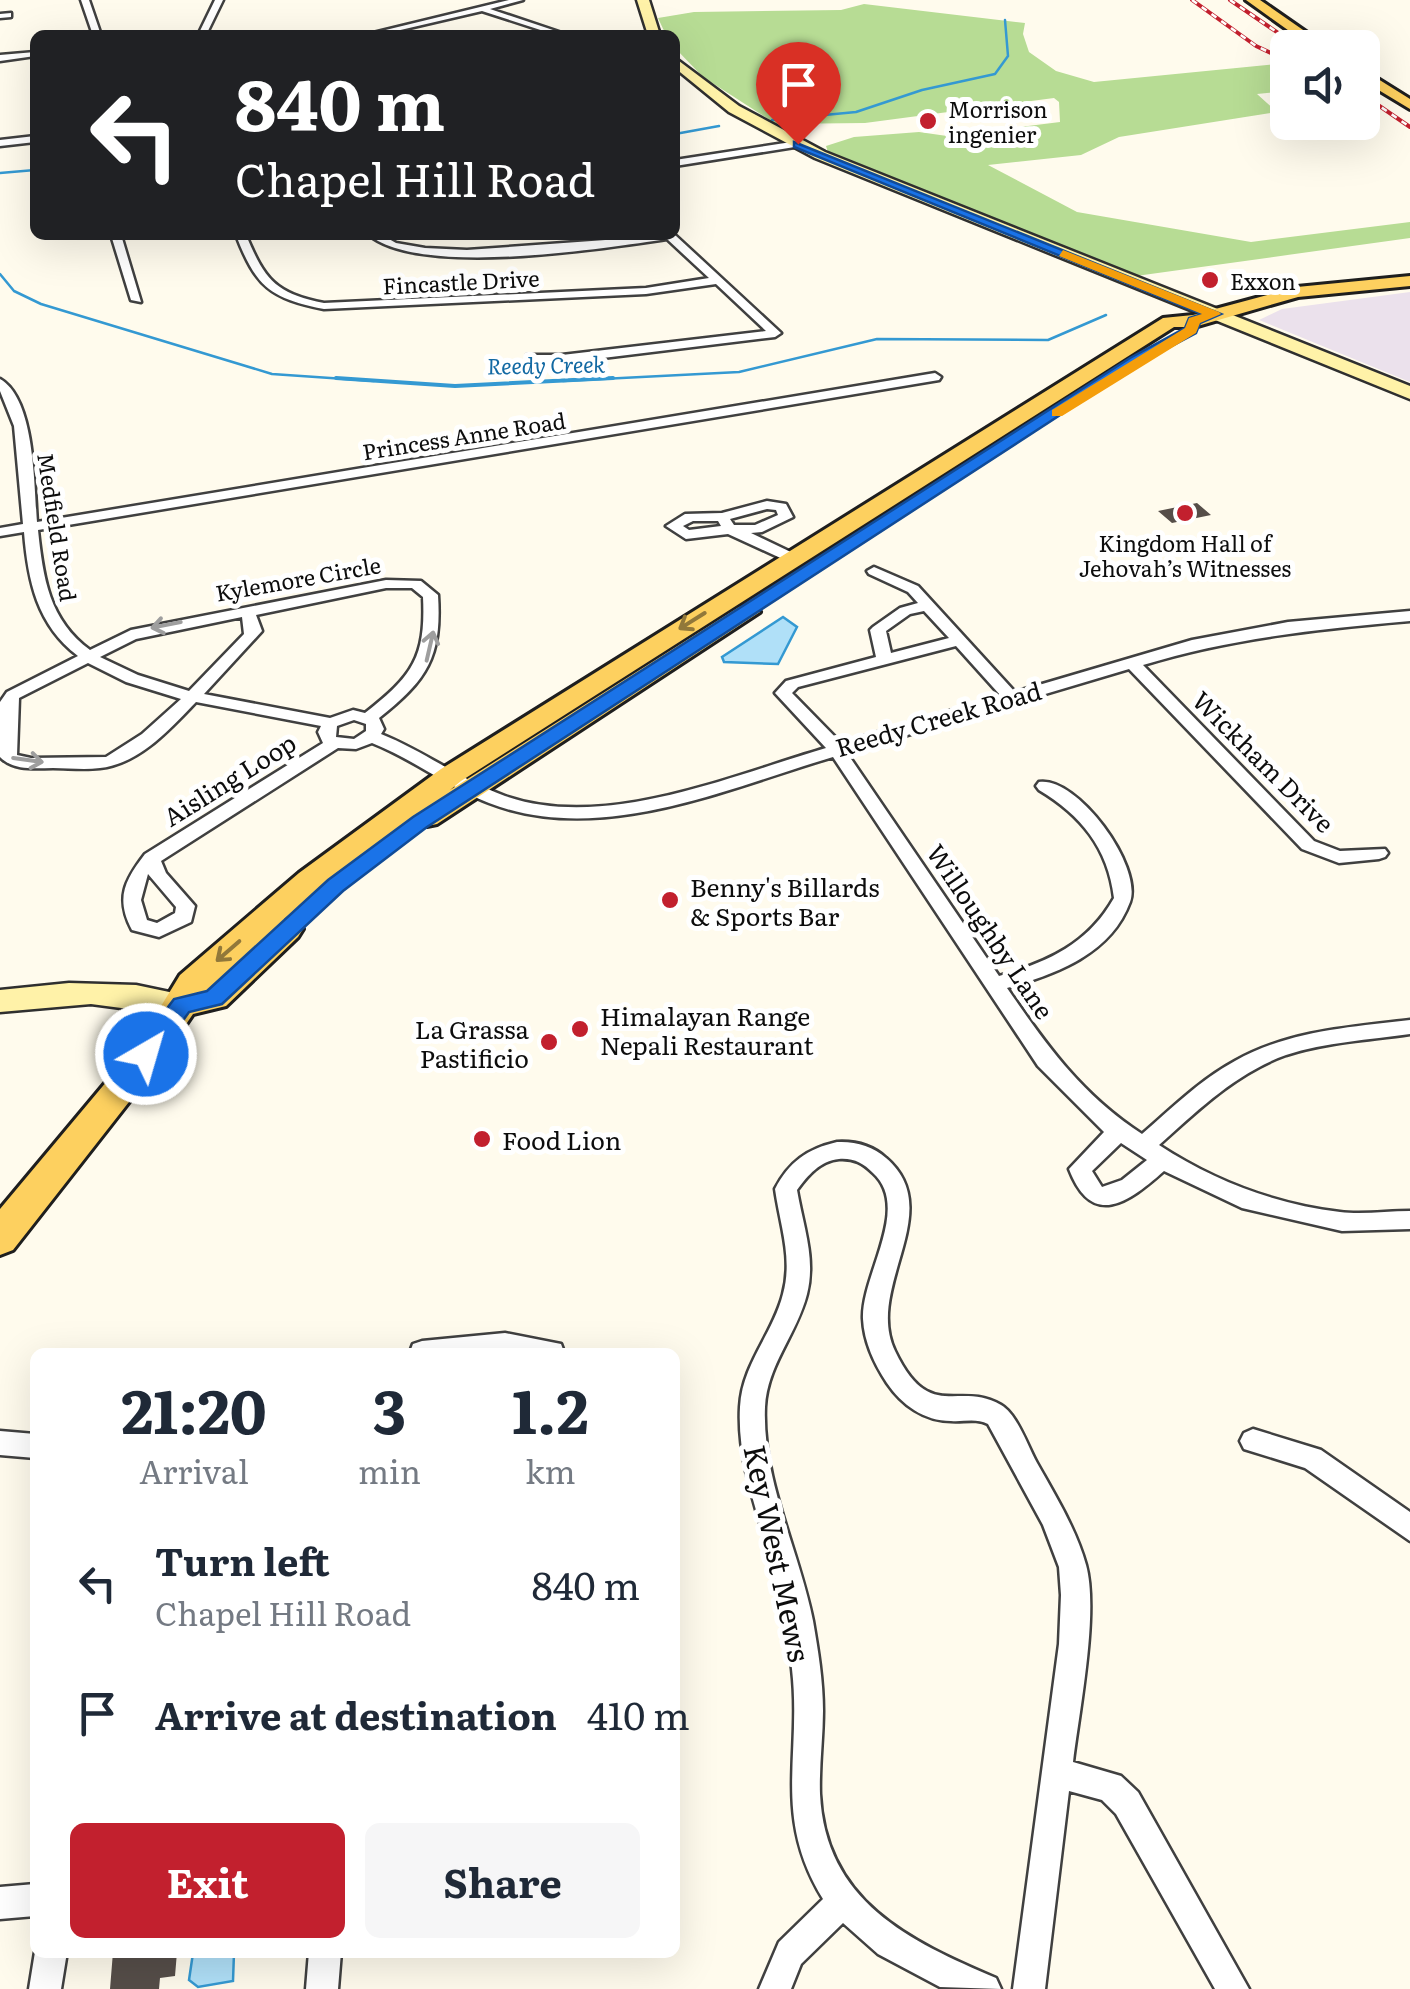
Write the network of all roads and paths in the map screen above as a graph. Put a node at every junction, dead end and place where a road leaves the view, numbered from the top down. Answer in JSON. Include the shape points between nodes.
{"nodes":[{"id":1,"x":85,"y":0,"type":"edge"},
{"id":2,"x":219,"y":0,"type":"edge"},
{"id":3,"x":518,"y":0,"type":"edge"},
{"id":4,"x":635,"y":0,"type":"edge"},
{"id":5,"x":643,"y":0,"type":"edge"},
{"id":6,"x":1252,"y":0,"type":"edge"},
{"id":7,"x":483,"y":9,"type":"junction"},
{"id":8,"x":646,"y":15,"type":"junction"},
{"id":9,"x":632,"y":16,"type":"dead end"},
{"id":10,"x":95,"y":30,"type":"edge"},
{"id":11,"x":204,"y":30,"type":"edge"},
{"id":12,"x":391,"y":30,"type":"edge"},
{"id":13,"x":548,"y":30,"type":"edge"},
{"id":14,"x":647,"y":30,"type":"edge"},
{"id":15,"x":651,"y":30,"type":"edge"},
{"id":16,"x":1297,"y":30,"type":"edge"},
{"id":17,"x":30,"y":55,"type":"edge"},
{"id":18,"x":0,"y":58,"type":"edge"},
{"id":19,"x":680,"y":66,"type":"edge"},
{"id":20,"x":680,"y":86,"type":"edge"},
{"id":21,"x":1380,"y":86,"type":"edge"},
{"id":22,"x":1410,"y":105,"type":"edge"},
{"id":23,"x":30,"y":140,"type":"edge"},
{"id":24,"x":0,"y":143,"type":"edge"},
{"id":25,"x":798,"y":144,"type":"junction"},
{"id":26,"x":778,"y":148,"type":"junction"},
{"id":27,"x":680,"y":161,"type":"edge"},
{"id":28,"x":118,"y":240,"type":"edge"},
{"id":29,"x":242,"y":240,"type":"edge"},
{"id":30,"x":379,"y":240,"type":"edge"},
{"id":31,"x":512,"y":240,"type":"edge"},
{"id":32,"x":636,"y":240,"type":"edge"},
{"id":33,"x":675,"y":240,"type":"edge"},
{"id":34,"x":513,"y":250,"type":"junction"},
{"id":35,"x":720,"y":280,"type":"junction"},
{"id":36,"x":1410,"y":281,"type":"edge"},
{"id":37,"x":137,"y":300,"type":"dead end"},
{"id":38,"x":1204,"y":318,"type":"junction"},
{"id":39,"x":531,"y":358,"type":"dead end"},
{"id":40,"x":935,"y":377,"type":"dead end"},
{"id":41,"x":0,"y":383,"type":"edge"},
{"id":42,"x":1410,"y":393,"type":"edge"},
{"id":43,"x":1410,"y":410,"type":"edge"},
{"id":44,"x":726,"y":523,"type":"dead end"},
{"id":45,"x":32,"y":526,"type":"junction"},
{"id":46,"x":0,"y":532,"type":"edge"},
{"id":47,"x":792,"y":558,"type":"junction"},
{"id":48,"x":874,"y":571,"type":"dead end"},
{"id":49,"x":928,"y":605,"type":"junction"},
{"id":50,"x":248,"y":610,"type":"junction"},
{"id":51,"x":1410,"y":616,"type":"edge"},
{"id":52,"x":960,"y":640,"type":"junction"},
{"id":53,"x":88,"y":656,"type":"junction"},
{"id":54,"x":884,"y":660,"type":"junction"},
{"id":55,"x":1130,"y":662,"type":"junction"},
{"id":56,"x":194,"y":695,"type":"junction"},
{"id":57,"x":1012,"y":698,"type":"junction"},
{"id":58,"x":369,"y":718,"type":"junction"},
{"id":59,"x":330,"y":723,"type":"junction"},
{"id":60,"x":372,"y":737,"type":"junction"},
{"id":61,"x":334,"y":743,"type":"junction"},
{"id":62,"x":835,"y":747,"type":"junction"},
{"id":63,"x":461,"y":782,"type":"junction"},
{"id":64,"x":1045,"y":786,"type":"dead end"},
{"id":65,"x":1379,"y":853,"type":"dead end"},
{"id":66,"x":152,"y":858,"type":"dead end"},
{"id":67,"x":994,"y":984,"type":"junction"},
{"id":68,"x":0,"y":1001,"type":"edge"},
{"id":69,"x":182,"y":1005,"type":"junction"},
{"id":70,"x":1410,"y":1027,"type":"edge"},
{"id":71,"x":1119,"y":1131,"type":"junction"},
{"id":72,"x":1152,"y":1153,"type":"junction"},
{"id":73,"x":1410,"y":1220,"type":"edge"},
{"id":74,"x":0,"y":1239,"type":"edge"},
{"id":75,"x":464,"y":1348,"type":"edge"},
{"id":76,"x":528,"y":1348,"type":"edge"},
{"id":77,"x":0,"y":1442,"type":"edge"},
{"id":78,"x":1253,"y":1442,"type":"dead end"},
{"id":79,"x":30,"y":1445,"type":"edge"},
{"id":80,"x":1410,"y":1528,"type":"edge"},
{"id":81,"x":1056,"y":1772,"type":"junction"},
{"id":82,"x":30,"y":1901,"type":"edge"},
{"id":83,"x":843,"y":1901,"type":"junction"},
{"id":84,"x":0,"y":1904,"type":"edge"},
{"id":85,"x":50,"y":1958,"type":"edge"},
{"id":86,"x":325,"y":1958,"type":"edge"},
{"id":87,"x":45,"y":1989,"type":"edge"},
{"id":88,"x":322,"y":1989,"type":"edge"},
{"id":89,"x":775,"y":1989,"type":"edge"},
{"id":90,"x":984,"y":1989,"type":"edge"},
{"id":91,"x":1030,"y":1989,"type":"edge"},
{"id":92,"x":1233,"y":1989,"type":"edge"}],
"edges":[{"from":1,"to":10,"type":"street"},
{"from":2,"to":11,"type":"street"},
{"from":3,"to":7,"type":"street"},
{"from":4,"to":8,"type":"main road","via":[[637,12]]},
{"from":5,"to":8,"type":"main road"},
{"from":6,"to":16,"type":"main road"},
{"from":7,"to":12,"type":"street"},
{"from":7,"to":13,"type":"street"},
{"from":8,"to":15,"type":"main road"},
{"from":9,"to":14,"type":"main road"},
{"from":17,"to":18,"type":"street"},
{"from":19,"to":25,"type":"main road","via":[[734,109]]},
{"from":20,"to":26,"type":"main road"},
{"from":21,"to":22,"type":"main road"},
{"from":23,"to":24,"type":"street"},
{"from":25,"to":26,"type":"street"},
{"from":25,"to":38,"type":"main road"},
{"from":26,"to":27,"type":"street"},
{"from":26,"to":38,"type":"main road"},
{"from":28,"to":37,"type":"street"},
{"from":29,"to":35,"type":"street","name":"Fincastle Drive","via":[[264,286],[324,306],[646,291]]},
{"from":30,"to":34,"type":"street","via":[[420,254]]},
{"from":31,"to":34,"type":"street"},
{"from":32,"to":34,"type":"street"},
{"from":33,"to":35,"type":"street"},
{"from":35,"to":39,"type":"street","via":[[775,332]]},
{"from":36,"to":38,"type":"main road","via":[[1297,292]]},
{"from":38,"to":42,"type":"main road"},
{"from":38,"to":43,"type":"main road"},
{"from":38,"to":47,"type":"main road","via":[[1170,322],[1126,347]]},
{"from":38,"to":63,"type":"main road"},
{"from":40,"to":45,"type":"street","name":"Princess Anne Road"},
{"from":41,"to":45,"type":"street","name":"Medfield Road","via":[[18,408]]},
{"from":44,"to":47,"type":"street"},
{"from":45,"to":46,"type":"street","name":"Princess Anne Road"},
{"from":45,"to":53,"type":"street","name":"Medfield Road","via":[[48,615]]},
{"from":47,"to":63,"type":"main road","one_way":true},
{"from":48,"to":49,"type":"street","via":[[914,589]]},
{"from":49,"to":52,"type":"street"},
{"from":49,"to":54,"type":"street","via":[[904,611],[878,630]]},
{"from":50,"to":53,"type":"street","name":"Kylemore Circle","one_way":true,"via":[[149,628]]},
{"from":50,"to":56,"type":"street","via":[[254,631]]},
{"from":58,"to":50,"type":"street","name":"Kylemore Circle","one_way":true,"via":[[410,686],[426,663],[433,628],[426,589],[399,582]]},
{"from":51,"to":55,"type":"street","name":"Reedy Creek Road","via":[[1250,633]]},
{"from":52,"to":54,"type":"street"},
{"from":52,"to":57,"type":"street"},
{"from":53,"to":56,"type":"street","name":"Medfield Road","via":[[138,680]]},
{"from":53,"to":56,"type":"street","name":"Kylemore Circle","one_way":true,"via":[[8,702],[14,761],[115,760]]},
{"from":54,"to":62,"type":"street","name":"Willoughby Lane","via":[[792,684],[782,693]]},
{"from":55,"to":57,"type":"street","name":"Reedy Creek Road"},
{"from":55,"to":65,"type":"street","name":"Wickham Drive","via":[[1308,846],[1325,855]]},
{"from":56,"to":59,"type":"street","name":"Medfield Road"},
{"from":57,"to":62,"type":"street","name":"Reedy Creek Road"},
{"from":58,"to":59,"type":"street","name":"Medfield Road","via":[[345,716]]},
{"from":58,"to":60,"type":"street","via":[[376,724]]},
{"from":59,"to":61,"type":"street","via":[[326,736]]},
{"from":60,"to":61,"type":"street"},
{"from":60,"to":63,"type":"street"},
{"from":61,"to":66,"type":"street","name":"Aisling Loop"},
{"from":62,"to":63,"type":"street","name":"Reedy Creek Road","via":[[606,814],[531,811]]},
{"from":62,"to":67,"type":"street","name":"Willoughby Lane"},
{"from":63,"to":69,"type":"main road","via":[[214,998]]},
{"from":64,"to":67,"type":"street","via":[[1072,800],[1096,830],[1116,862],[1123,898],[1103,932],[1072,958]]},
{"from":67,"to":71,"type":"street","name":"Willoughby Lane","via":[[1058,1077]]},
{"from":68,"to":69,"type":"main road","via":[[97,992],[137,993]]},
{"from":69,"to":74,"type":"main road"},
{"from":70,"to":72,"type":"street","via":[[1314,1041],[1259,1058],[1216,1084]]},
{"from":71,"to":72,"type":"street","name":"Willoughby Lane"},
{"from":71,"to":72,"type":"street","via":[[1080,1168],[1092,1190],[1105,1196],[1125,1192]]},
{"from":72,"to":73,"type":"street","name":"Willoughby Lane","via":[[1206,1184],[1273,1209],[1342,1222]]},
{"from":75,"to":76,"type":"street"},
{"from":77,"to":79,"type":"street"},
{"from":78,"to":80,"type":"street","via":[[1312,1458]]},
{"from":81,"to":83,"type":"street","name":"Key West Mews","via":[[1073,1644],[1073,1568],[1054,1519],[997,1416],[984,1407],[928,1407],[887,1361],[874,1308],[899,1217],[895,1180],[856,1150],[813,1157],[786,1189],[802,1250],[800,1276],[754,1378],[752,1409],[762,1496],[804,1651],[805,1802],[815,1847]]},
{"from":81,"to":91,"type":"street","name":"Key West Mews"},
{"from":81,"to":92,"type":"street","via":[[1110,1787],[1128,1803]]},
{"from":82,"to":84,"type":"street"},
{"from":83,"to":89,"type":"street","via":[[790,1953]]},
{"from":83,"to":90,"type":"street","via":[[875,1936],[908,1958]]},
{"from":85,"to":87,"type":"street"},
{"from":86,"to":88,"type":"street"}]}
